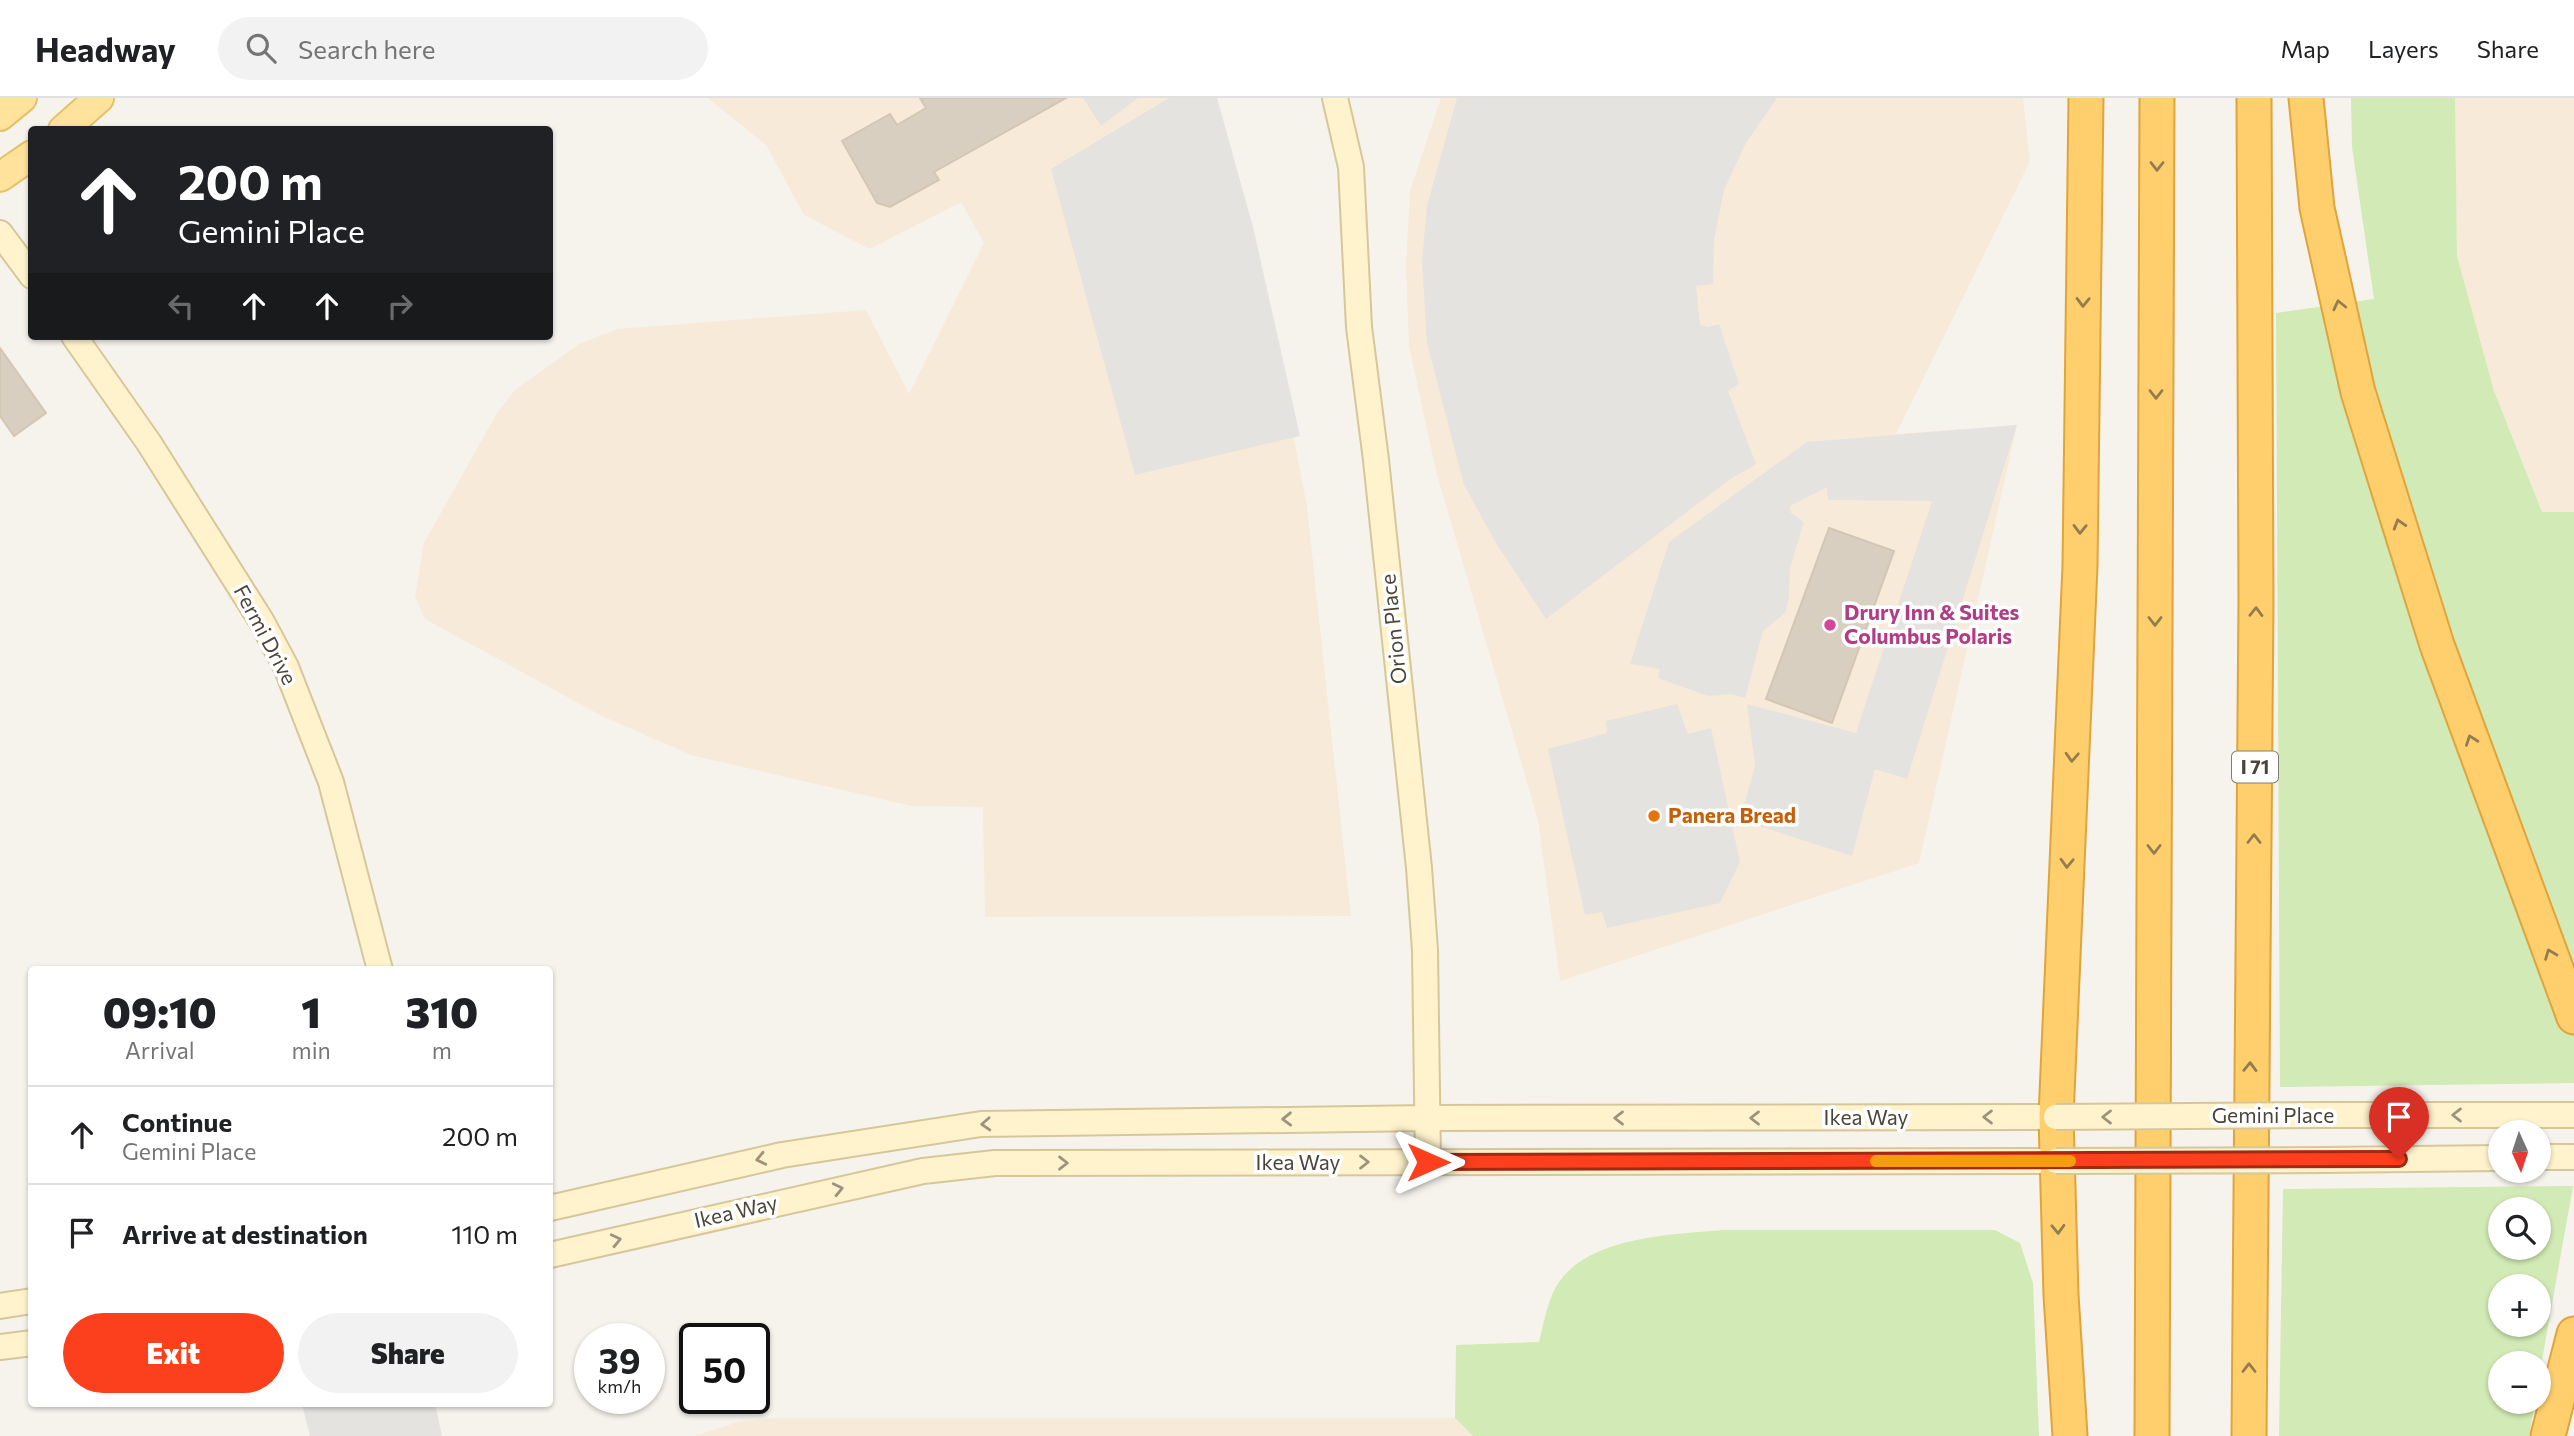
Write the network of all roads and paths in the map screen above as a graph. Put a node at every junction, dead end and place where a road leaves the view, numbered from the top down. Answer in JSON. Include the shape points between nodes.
{"nodes":[{"id":1,"x":22,"y":98,"type":"edge"},
{"id":2,"x":99,"y":98,"type":"edge"},
{"id":3,"x":1335,"y":98,"type":"edge"},
{"id":4,"x":2068,"y":98,"type":"edge"},
{"id":5,"x":2086,"y":98,"type":"edge"},
{"id":6,"x":2157,"y":98,"type":"edge"},
{"id":7,"x":2254,"y":98,"type":"edge"},
{"id":8,"x":2306,"y":98,"type":"edge"},
{"id":9,"x":0,"y":116,"type":"edge"},
{"id":10,"x":68,"y":126,"type":"edge"},
{"id":11,"x":28,"y":158,"type":"edge"},
{"id":12,"x":0,"y":177,"type":"edge"},
{"id":13,"x":0,"y":233,"type":"edge"},
{"id":14,"x":2084,"y":234,"type":"junction"},
{"id":15,"x":28,"y":271,"type":"edge"},
{"id":16,"x":77,"y":340,"type":"edge"},
{"id":17,"x":379,"y":966,"type":"edge"},
{"id":18,"x":2574,"y":1017,"type":"edge"},
{"id":19,"x":2574,"y":1115,"type":"edge"},
{"id":20,"x":2056,"y":1117,"type":"junction"},
{"id":21,"x":1429,"y":1118,"type":"junction"},
{"id":22,"x":2552,"y":1157,"type":"edge"},
{"id":23,"x":2574,"y":1157,"type":"edge"},
{"id":24,"x":2488,"y":1158,"type":"edge"},
{"id":25,"x":2056,"y":1161,"type":"junction"},
{"id":26,"x":1428,"y":1162,"type":"junction"},
{"id":27,"x":553,"y":1207,"type":"edge"},
{"id":28,"x":553,"y":1254,"type":"edge"},
{"id":29,"x":28,"y":1302,"type":"edge"},
{"id":30,"x":0,"y":1306,"type":"edge"},
{"id":31,"x":2574,"y":1334,"type":"edge"},
{"id":32,"x":28,"y":1344,"type":"edge"},
{"id":33,"x":0,"y":1347,"type":"edge"},
{"id":34,"x":2070,"y":1436,"type":"edge"},
{"id":35,"x":2152,"y":1436,"type":"edge"},
{"id":36,"x":2249,"y":1436,"type":"edge"},
{"id":37,"x":2548,"y":1436,"type":"edge"}],
"edges":[{"from":1,"to":9,"type":"main road"},
{"from":2,"to":10,"type":"main road"},
{"from":3,"to":21,"type":"main road","name":"Orion Place","via":[[1351,167],[1359,327],[1419,868]]},
{"from":4,"to":14,"type":"highway"},
{"from":5,"to":14,"type":"highway"},
{"from":6,"to":35,"type":"highway","one_way":true},
{"from":36,"to":7,"type":"highway","number":"I 71","one_way":true,"via":[[2256,602]]},
{"from":18,"to":8,"type":"highway","one_way":true,"via":[[2437,645],[2358,392],[2317,208]]},
{"from":11,"to":12,"type":"main road"},
{"from":13,"to":15,"type":"main road"},
{"from":14,"to":20,"type":"highway","one_way":true,"via":[[2080,566]]},
{"from":16,"to":17,"type":"main road","name":"Fermi Drive","via":[[156,454],[286,667],[331,782]]},
{"from":19,"to":20,"type":"main road","name":"Gemini Place","one_way":true,"bridge":true},
{"from":20,"to":21,"type":"main road","name":"Ikea Way","one_way":true},
{"from":20,"to":25,"type":"highway"},
{"from":21,"to":26,"type":"main road","name":"Orion Place"},
{"from":21,"to":27,"type":"main road","name":"Ikea Way","one_way":true,"via":[[981,1124],[782,1155]]},
{"from":22,"to":23,"type":"main road"},
{"from":24,"to":25,"type":"main road","name":"Gemini Place","bridge":true},
{"from":25,"to":26,"type":"main road","name":"Ikea Way"},
{"from":25,"to":34,"type":"highway","one_way":true},
{"from":28,"to":26,"type":"main road","name":"Ikea Way","one_way":true,"via":[[923,1171],[995,1163]]},
{"from":29,"to":30,"type":"main road"},
{"from":31,"to":37,"type":"highway"},
{"from":32,"to":33,"type":"main road"}]}
